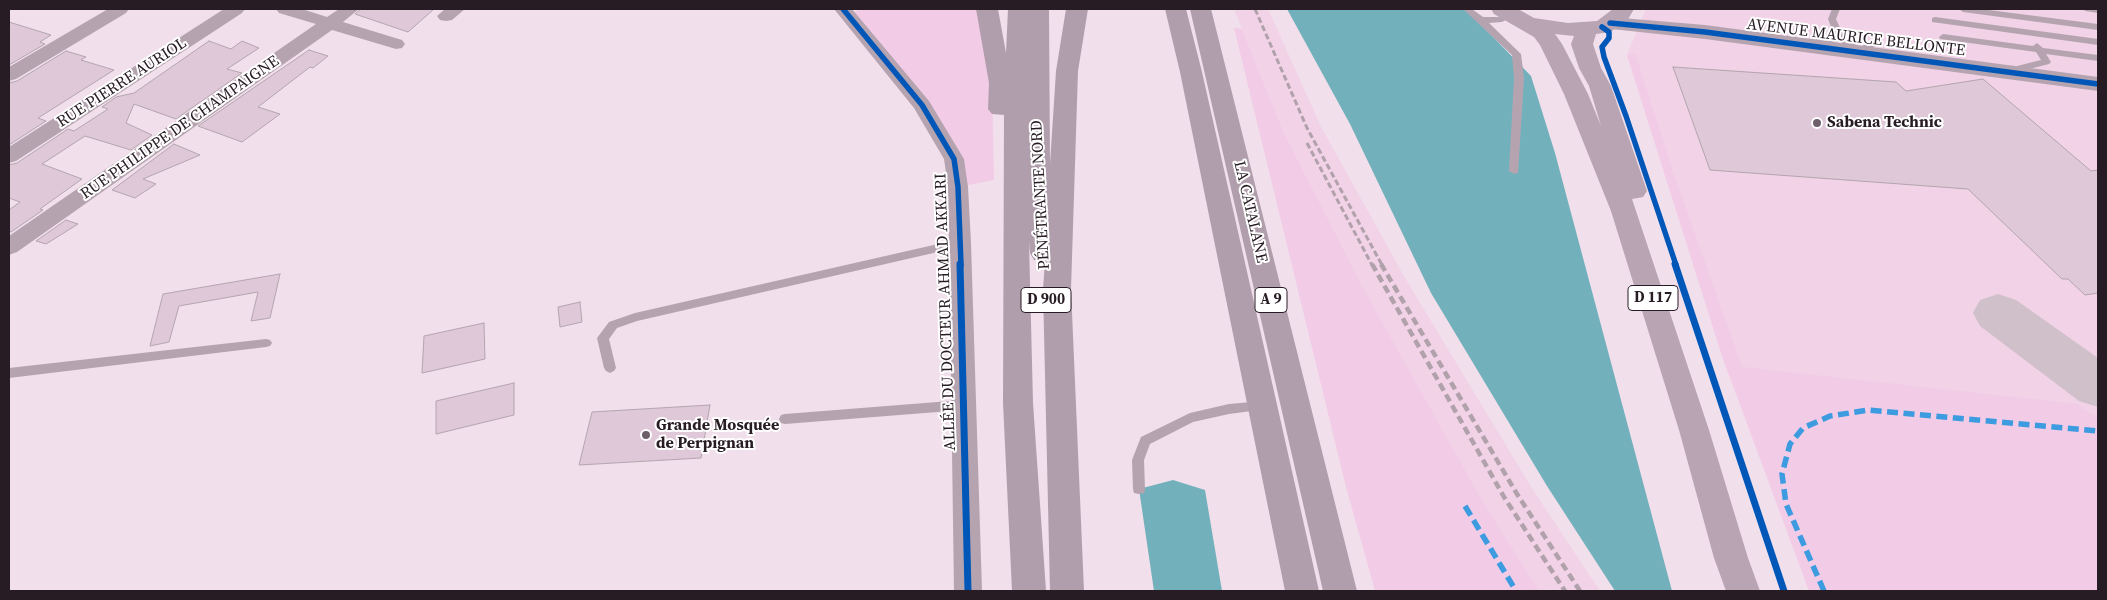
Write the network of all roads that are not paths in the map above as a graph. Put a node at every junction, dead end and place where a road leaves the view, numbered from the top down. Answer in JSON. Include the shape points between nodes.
{"nodes":[{"id":1,"x":120,"y":9,"type":"edge"},
{"id":2,"x":236,"y":9,"type":"edge"},
{"id":3,"x":285,"y":9,"type":"edge"},
{"id":4,"x":350,"y":9,"type":"edge"},
{"id":5,"x":843,"y":9,"type":"edge"},
{"id":6,"x":987,"y":9,"type":"edge"},
{"id":7,"x":1018,"y":9,"type":"edge"},
{"id":8,"x":1038,"y":9,"type":"edge"},
{"id":9,"x":1077,"y":9,"type":"edge"},
{"id":10,"x":1175,"y":9,"type":"edge"},
{"id":11,"x":1200,"y":9,"type":"edge"},
{"id":12,"x":1467,"y":9,"type":"edge"},
{"id":13,"x":1649,"y":9,"type":"edge"},
{"id":14,"x":1823,"y":9,"type":"edge"},
{"id":15,"x":1963,"y":9,"type":"edge"},
{"id":16,"x":2088,"y":9,"type":"edge"},
{"id":17,"x":1836,"y":10,"type":"edge"},
{"id":18,"x":2098,"y":10,"type":"edge"},
{"id":19,"x":2020,"y":13,"type":"edge"},
{"id":20,"x":1514,"y":16,"type":"edge"},
{"id":21,"x":1616,"y":16,"type":"edge"},
{"id":22,"x":1482,"y":20,"type":"junction"},
{"id":23,"x":1935,"y":20,"type":"dead end"},
{"id":24,"x":332,"y":22,"type":"junction"},
{"id":25,"x":2098,"y":27,"type":"edge"},
{"id":26,"x":1587,"y":30,"type":"junction"},
{"id":27,"x":1704,"y":32,"type":"junction"},
{"id":28,"x":2030,"y":33,"type":"junction"},
{"id":29,"x":1943,"y":37,"type":"dead end"},
{"id":30,"x":1840,"y":38,"type":"junction"},
{"id":31,"x":2098,"y":42,"type":"edge"},
{"id":32,"x":396,"y":44,"type":"dead end"},
{"id":33,"x":1866,"y":48,"type":"junction"},
{"id":34,"x":2038,"y":49,"type":"junction"},
{"id":35,"x":2098,"y":58,"type":"edge"},
{"id":36,"x":2021,"y":71,"type":"junction"},
{"id":37,"x":9,"y":75,"type":"edge"},
{"id":38,"x":2098,"y":78,"type":"edge"},
{"id":39,"x":2098,"y":84,"type":"edge"},
{"id":40,"x":9,"y":156,"type":"edge"},
{"id":41,"x":1514,"y":171,"type":"dead end"},
{"id":42,"x":960,"y":243,"type":"junction"},
{"id":43,"x":9,"y":247,"type":"edge"},
{"id":44,"x":266,"y":343,"type":"dead end"},
{"id":45,"x":610,"y":368,"type":"dead end"},
{"id":46,"x":9,"y":373,"type":"edge"},
{"id":47,"x":1018,"y":403,"type":"junction"},
{"id":48,"x":964,"y":405,"type":"junction"},
{"id":49,"x":1263,"y":406,"type":"junction"},
{"id":50,"x":785,"y":419,"type":"dead end"},
{"id":51,"x":1139,"y":489,"type":"dead end"},
{"id":52,"x":968,"y":591,"type":"edge"},
{"id":53,"x":1029,"y":591,"type":"edge"},
{"id":54,"x":1062,"y":591,"type":"edge"},
{"id":55,"x":1067,"y":591,"type":"edge"},
{"id":56,"x":1302,"y":591,"type":"edge"},
{"id":57,"x":1340,"y":591,"type":"edge"},
{"id":58,"x":1743,"y":591,"type":"edge"},
{"id":59,"x":1762,"y":591,"type":"edge"}],
"edges":[{"from":1,"to":37,"type":"street"},
{"from":2,"to":40,"type":"street","name":"RUE PIERRE AURIOL"},
{"from":3,"to":24,"type":"street"},
{"from":4,"to":24,"type":"street","name":"RUE PHILIPPE DE CHAMPAIGNE"},
{"from":5,"to":42,"type":"street","name":"ALLÉE DU DOCTEUR AHMAD AKKARI","via":[[922,105],[954,159]]},
{"from":6,"to":47,"type":"highway","via":[[1000,83]]},
{"from":7,"to":47,"type":"highway","name":"PÉNÉTRANTE NORD","number":"D 900","via":[[1015,143]]},
{"from":8,"to":54,"type":"highway","name":"PÉNÉTRANTE NORD","number":"D 900","via":[[1037,143]]},
{"from":9,"to":55,"type":"highway","via":[[1067,71],[1057,289]]},
{"from":10,"to":49,"type":"highway","name":"LA CATALANE","number":"A 9"},
{"from":11,"to":57,"type":"highway","name":"LA CATALANE","number":"A 9"},
{"from":12,"to":22,"type":"lane"},
{"from":13,"to":30,"type":"street","name":"AVENUE MAURICE BELLONTE","via":[[1686,20]]},
{"from":14,"to":17,"type":"lane"},
{"from":15,"to":19,"type":"lane"},
{"from":16,"to":18,"type":"lane"},
{"from":17,"to":30,"type":"lane","via":[[1832,19]]},
{"from":19,"to":25,"type":"lane"},
{"from":19,"to":28,"type":"lane"},
{"from":20,"to":22,"type":"lane"},
{"from":20,"to":26,"type":"main road","via":[[1568,30]]},
{"from":20,"to":58,"type":"main road","number":"D 117","via":[[1542,32],[1551,44],[1576,94],[1624,211]]},
{"from":21,"to":26,"type":"main road"},
{"from":21,"to":27,"type":"street","name":"AVENUE MAURICE BELLONTE"},
{"from":22,"to":41,"type":"lane","via":[[1516,54],[1519,78]]},
{"from":23,"to":28,"type":"lane"},
{"from":24,"to":32,"type":"street"},
{"from":24,"to":43,"type":"street","name":"RUE PHILIPPE DE CHAMPAIGNE"},
{"from":26,"to":59,"type":"main road","number":"D 117","via":[[1582,44],[1600,86],[1685,346],[1742,537]]},
{"from":27,"to":30,"type":"lane","via":[[1822,42]]},
{"from":27,"to":33,"type":"street","name":"AVENUE MAURICE BELLONTE"},
{"from":28,"to":31,"type":"lane"},
{"from":28,"to":34,"type":"lane"},
{"from":29,"to":34,"type":"lane"},
{"from":30,"to":33,"type":"street","name":"AVENUE MAURICE BELLONTE"},
{"from":33,"to":36,"type":"street","name":"AVENUE MAURICE BELLONTE"},
{"from":34,"to":35,"type":"lane"},
{"from":34,"to":36,"type":"lane","via":[[2046,62]]},
{"from":36,"to":38,"type":"street","name":"AVENUE MAURICE BELLONTE"},
{"from":36,"to":39,"type":"street","name":"AVENUE MAURICE BELLONTE"},
{"from":42,"to":45,"type":"lane","via":[[635,316],[613,325],[604,338]]},
{"from":42,"to":48,"type":"street","name":"ALLÉE DU DOCTEUR AHMAD AKKARI"},
{"from":44,"to":46,"type":"lane"},
{"from":47,"to":53,"type":"highway","name":"PÉNÉTRANTE NORD","number":"D 900"},
{"from":48,"to":50,"type":"lane"},
{"from":48,"to":52,"type":"street","name":"ALLÉE DU DOCTEUR AHMAD AKKARI"},
{"from":49,"to":51,"type":"lane","via":[[1229,409],[1190,418],[1144,441],[1138,460]]},
{"from":49,"to":56,"type":"highway","name":"LA CATALANE","number":"A 9"}]}
